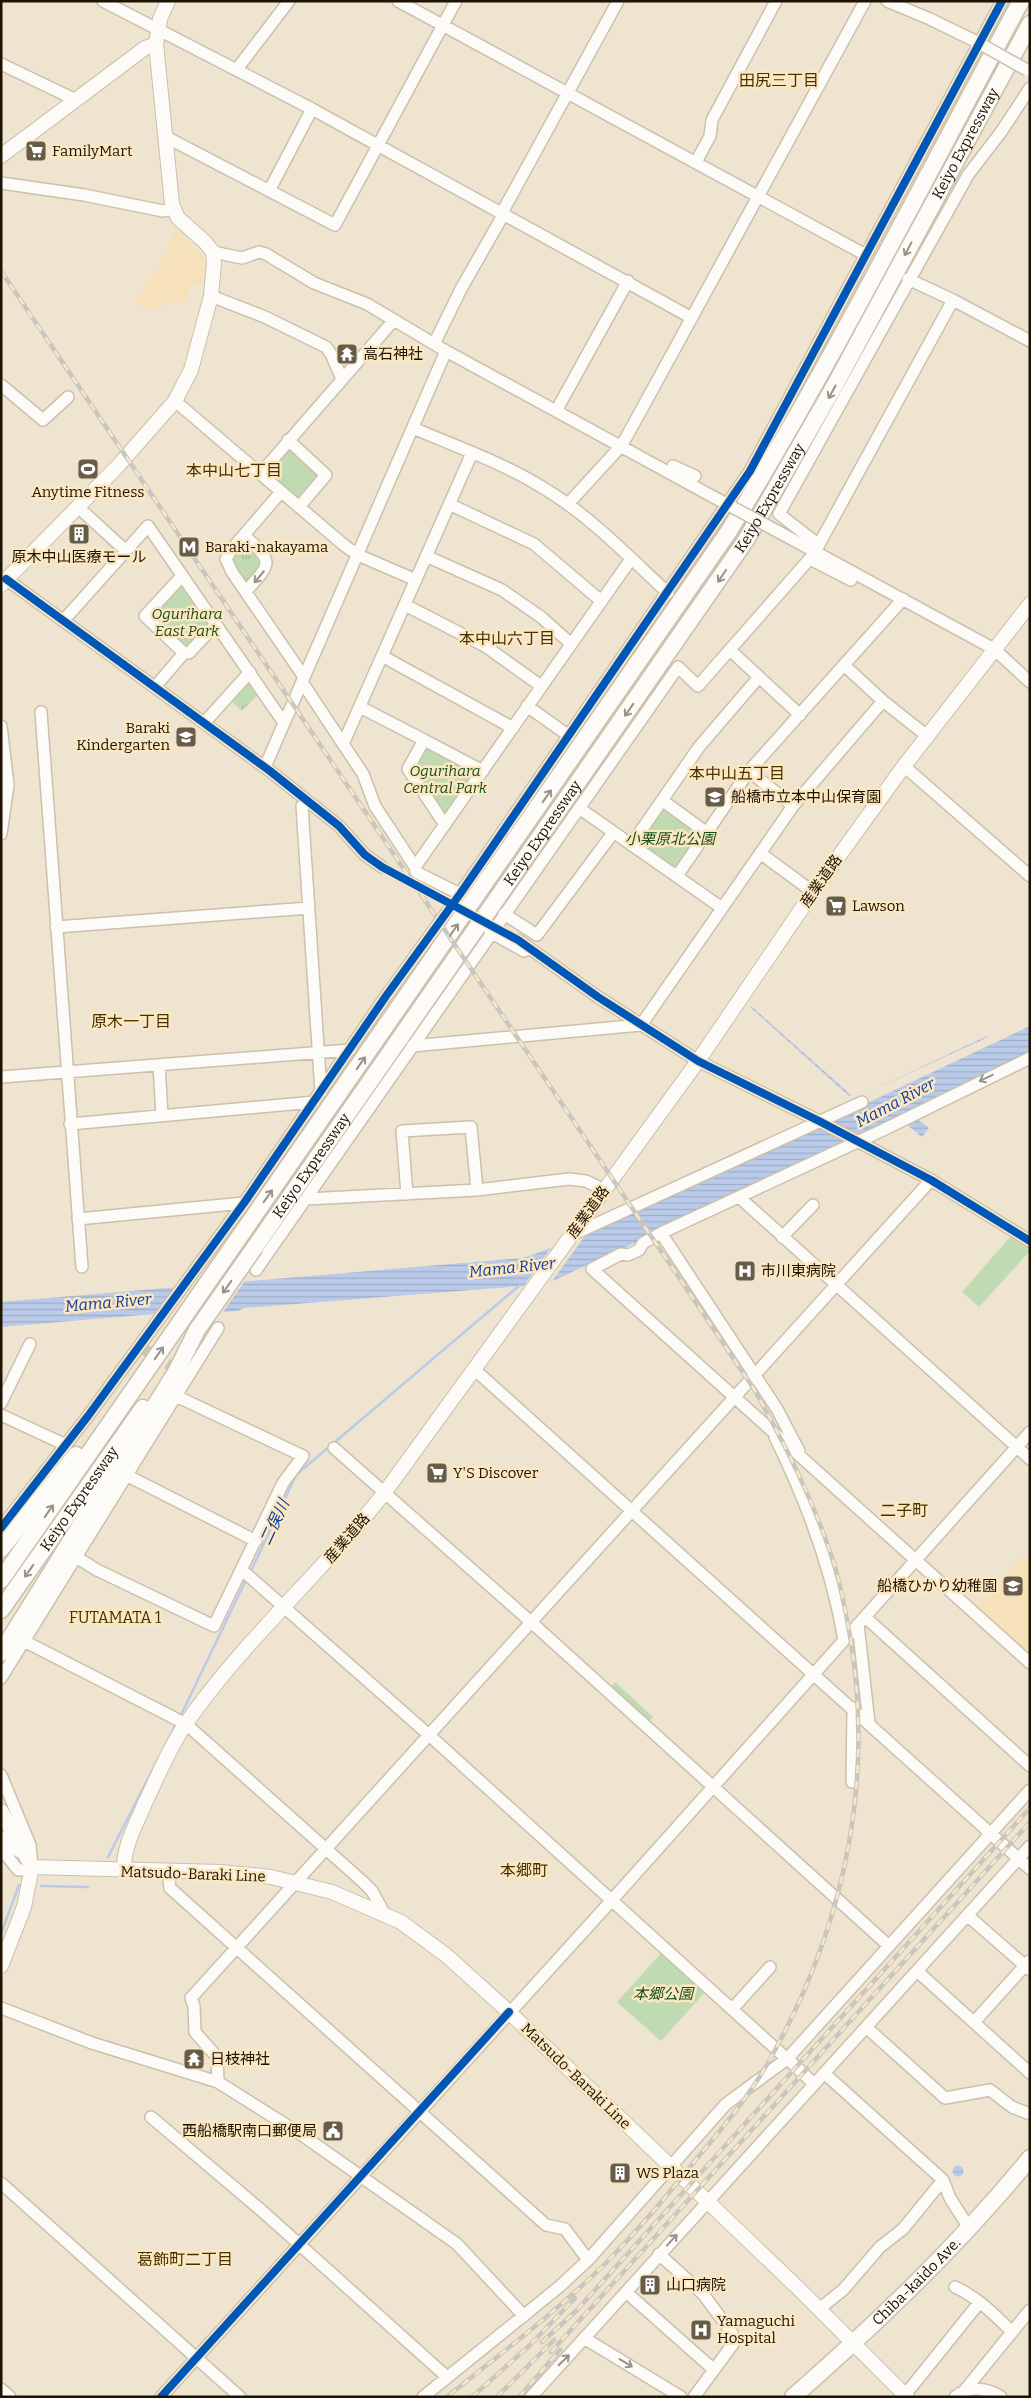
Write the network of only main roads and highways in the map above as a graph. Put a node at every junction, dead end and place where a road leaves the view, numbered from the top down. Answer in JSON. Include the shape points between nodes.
{"nodes":[{"id":1,"x":168,"y":1,"type":"edge"},
{"id":2,"x":1021,"y":1,"type":"edge"},
{"id":3,"x":1030,"y":24,"type":"edge"},
{"id":4,"x":1030,"y":38,"type":"edge"},
{"id":5,"x":156,"y":44,"type":"junction"},
{"id":6,"x":978,"y":120,"type":"junction"},
{"id":7,"x":1,"y":156,"type":"edge"},
{"id":8,"x":4,"y":582,"type":"edge"},
{"id":9,"x":1030,"y":604,"type":"edge"},
{"id":10,"x":197,"y":1330,"type":"junction"},
{"id":11,"x":131,"y":1393,"type":"junction"},
{"id":12,"x":92,"y":1510,"type":"junction"},
{"id":13,"x":1,"y":1549,"type":"edge"},
{"id":14,"x":1,"y":1580,"type":"edge"},
{"id":15,"x":1,"y":1610,"type":"edge"},
{"id":16,"x":1,"y":1637,"type":"edge"},
{"id":17,"x":1,"y":1653,"type":"edge"},
{"id":18,"x":1,"y":1811,"type":"edge"},
{"id":19,"x":1,"y":1839,"type":"edge"},
{"id":20,"x":21,"y":1850,"type":"junction"},
{"id":21,"x":32,"y":1867,"type":"junction"},
{"id":22,"x":124,"y":1871,"type":"junction"},
{"id":23,"x":1,"y":1966,"type":"edge"},
{"id":24,"x":1030,"y":2158,"type":"edge"},
{"id":25,"x":854,"y":2343,"type":"junction"},
{"id":26,"x":908,"y":2393,"type":"edge"},
{"id":27,"x":793,"y":2397,"type":"edge"}],
"edges":[{"from":1,"to":5,"type":"main road"},
{"from":11,"to":2,"type":"highway","name":"Keiyo Expressway","one_way":true,"bridge":true,"via":[[729,531],[814,387]]},
{"from":3,"to":6,"type":"highway","name":"Keiyo Expressway"},
{"from":4,"to":6,"type":"highway"},
{"from":5,"to":7,"type":"main road","via":[[145,48]]},
{"from":5,"to":8,"type":"main road","via":[[172,209],[213,252],[211,296],[192,370],[175,401],[117,467]]},
{"from":6,"to":10,"type":"highway","name":"Keiyo Expressway","one_way":true,"bridge":true,"via":[[804,442],[746,540]]},
{"from":9,"to":22,"type":"main road","name":"産業道路","via":[[904,766],[698,1061],[385,1492],[346,1540],[212,1688],[186,1724],[154,1783],[125,1849]]},
{"from":10,"to":12,"type":"highway","via":[[176,1372]]},
{"from":10,"to":15,"type":"highway","name":"Keiyo Expressway","one_way":true},
{"from":11,"to":13,"type":"highway","via":[[105,1419]]},
{"from":14,"to":11,"type":"highway","name":"Keiyo Expressway","one_way":true},
{"from":12,"to":16,"type":"highway"},
{"from":12,"to":17,"type":"highway"},
{"from":18,"to":20,"type":"main road"},
{"from":19,"to":20,"type":"highway"},
{"from":20,"to":21,"type":"main road"},
{"from":21,"to":22,"type":"main road","name":"Matsudo-Baraki Line"},
{"from":21,"to":23,"type":"main road","via":[[24,1907]]},
{"from":22,"to":25,"type":"main road","name":"Matsudo-Baraki Line","via":[[245,1874],[298,1882],[349,1898],[419,1933],[509,2012]]},
{"from":24,"to":25,"type":"highway","name":"Chiba-kaido Ave.","via":[[969,2228]]},
{"from":25,"to":26,"type":"main road","name":"Matsudo-Baraki Line"},
{"from":25,"to":27,"type":"highway","name":"Chiba-kaido Ave."}]}
